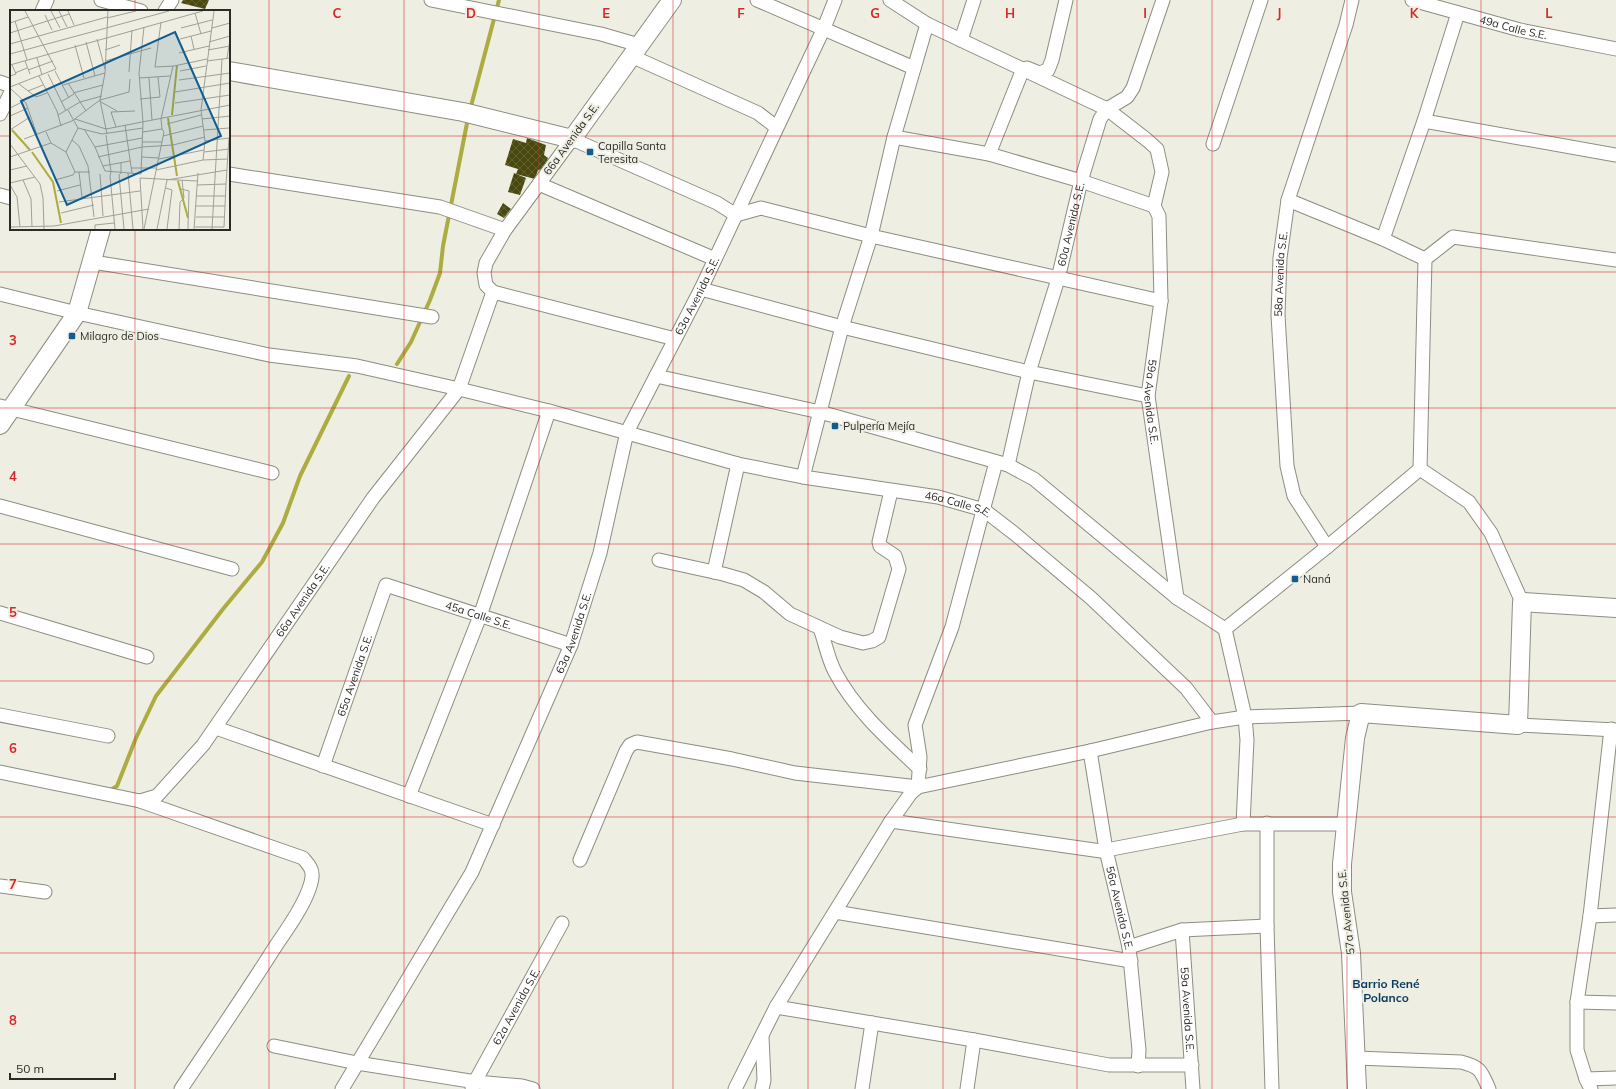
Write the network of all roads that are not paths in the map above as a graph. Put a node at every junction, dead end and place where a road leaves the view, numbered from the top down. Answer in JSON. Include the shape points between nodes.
{"nodes":[{"id":1,"x":47,"y":0,"type":"edge"},
{"id":2,"x":101,"y":0,"type":"edge"},
{"id":3,"x":172,"y":0,"type":"edge"},
{"id":4,"x":431,"y":0,"type":"edge"},
{"id":5,"x":672,"y":0,"type":"edge"},
{"id":6,"x":757,"y":0,"type":"edge"},
{"id":7,"x":835,"y":0,"type":"edge"},
{"id":8,"x":890,"y":0,"type":"edge"},
{"id":9,"x":974,"y":0,"type":"edge"},
{"id":10,"x":1066,"y":0,"type":"edge"},
{"id":11,"x":1163,"y":0,"type":"edge"},
{"id":12,"x":1261,"y":0,"type":"edge"},
{"id":13,"x":1352,"y":0,"type":"edge"},
{"id":14,"x":1412,"y":0,"type":"edge"},
{"id":15,"x":42,"y":10,"type":"edge"},
{"id":16,"x":137,"y":10,"type":"edge"},
{"id":17,"x":166,"y":10,"type":"edge"},
{"id":18,"x":1458,"y":13,"type":"junction"},
{"id":19,"x":927,"y":24,"type":"junction"},
{"id":20,"x":824,"y":28,"type":"junction"},
{"id":21,"x":961,"y":40,"type":"junction"},
{"id":22,"x":1616,"y":49,"type":"edge"},
{"id":23,"x":635,"y":51,"type":"junction"},
{"id":24,"x":914,"y":68,"type":"junction"},
{"id":25,"x":1022,"y":69,"type":"junction"},
{"id":26,"x":230,"y":71,"type":"edge"},
{"id":27,"x":0,"y":82,"type":"edge"},
{"id":28,"x":10,"y":86,"type":"edge"},
{"id":29,"x":10,"y":94,"type":"edge"},
{"id":30,"x":1107,"y":109,"type":"junction"},
{"id":31,"x":0,"y":114,"type":"edge"},
{"id":32,"x":1424,"y":121,"type":"junction"},
{"id":33,"x":776,"y":127,"type":"junction"},
{"id":34,"x":894,"y":137,"type":"junction"},
{"id":35,"x":572,"y":139,"type":"junction"},
{"id":36,"x":1213,"y":144,"type":"dead end"},
{"id":37,"x":989,"y":154,"type":"junction"},
{"id":38,"x":1616,"y":155,"type":"edge"},
{"id":39,"x":230,"y":174,"type":"edge"},
{"id":40,"x":1080,"y":182,"type":"junction"},
{"id":41,"x":539,"y":184,"type":"junction"},
{"id":42,"x":0,"y":195,"type":"edge"},
{"id":43,"x":10,"y":198,"type":"edge"},
{"id":44,"x":1288,"y":200,"type":"junction"},
{"id":45,"x":1154,"y":206,"type":"junction"},
{"id":46,"x":736,"y":215,"type":"junction"},
{"id":47,"x":101,"y":230,"type":"edge"},
{"id":48,"x":505,"y":230,"type":"junction"},
{"id":49,"x":871,"y":236,"type":"junction"},
{"id":50,"x":1383,"y":239,"type":"junction"},
{"id":51,"x":715,"y":259,"type":"junction"},
{"id":52,"x":1425,"y":259,"type":"junction"},
{"id":53,"x":1616,"y":260,"type":"edge"},
{"id":54,"x":93,"y":262,"type":"junction"},
{"id":55,"x":1058,"y":279,"type":"junction"},
{"id":56,"x":489,"y":288,"type":"junction"},
{"id":57,"x":701,"y":289,"type":"junction"},
{"id":58,"x":0,"y":294,"type":"edge"},
{"id":59,"x":1161,"y":302,"type":"junction"},
{"id":60,"x":77,"y":313,"type":"junction"},
{"id":61,"x":432,"y":317,"type":"dead end"},
{"id":62,"x":842,"y":327,"type":"junction"},
{"id":63,"x":675,"y":339,"type":"junction"},
{"id":64,"x":1029,"y":372,"type":"junction"},
{"id":65,"x":656,"y":376,"type":"junction"},
{"id":66,"x":459,"y":389,"type":"junction"},
{"id":67,"x":1148,"y":396,"type":"junction"},
{"id":68,"x":5,"y":407,"type":"edge"},
{"id":69,"x":549,"y":411,"type":"junction"},
{"id":70,"x":820,"y":412,"type":"junction"},
{"id":71,"x":0,"y":424,"type":"edge"},
{"id":72,"x":627,"y":432,"type":"junction"},
{"id":73,"x":738,"y":464,"type":"junction"},
{"id":74,"x":1002,"y":464,"type":"junction"},
{"id":75,"x":1420,"y":469,"type":"junction"},
{"id":76,"x":272,"y":473,"type":"dead end"},
{"id":77,"x":803,"y":477,"type":"junction"},
{"id":78,"x":891,"y":491,"type":"junction"},
{"id":79,"x":0,"y":506,"type":"edge"},
{"id":80,"x":984,"y":510,"type":"junction"},
{"id":81,"x":1328,"y":547,"type":"junction"},
{"id":82,"x":659,"y":560,"type":"dead end"},
{"id":83,"x":232,"y":569,"type":"dead end"},
{"id":84,"x":714,"y":572,"type":"junction"},
{"id":85,"x":386,"y":585,"type":"joint"},
{"id":86,"x":1176,"y":598,"type":"junction"},
{"id":87,"x":1522,"y":602,"type":"junction"},
{"id":88,"x":1616,"y":608,"type":"edge"},
{"id":89,"x":0,"y":613,"type":"edge"},
{"id":90,"x":480,"y":616,"type":"junction"},
{"id":91,"x":820,"y":628,"type":"junction"},
{"id":92,"x":1225,"y":629,"type":"junction"},
{"id":93,"x":571,"y":645,"type":"junction"},
{"id":94,"x":148,"y":657,"type":"dead end"},
{"id":95,"x":1361,"y":713,"type":"junction"},
{"id":96,"x":0,"y":715,"type":"edge"},
{"id":97,"x":1245,"y":717,"type":"junction"},
{"id":98,"x":1212,"y":722,"type":"junction"},
{"id":99,"x":1518,"y":725,"type":"junction"},
{"id":100,"x":216,"y":728,"type":"junction"},
{"id":101,"x":1614,"y":730,"type":"edge"},
{"id":102,"x":108,"y":736,"type":"dead end"},
{"id":103,"x":1090,"y":751,"type":"junction"},
{"id":104,"x":323,"y":766,"type":"junction"},
{"id":105,"x":920,"y":769,"type":"junction"},
{"id":106,"x":0,"y":772,"type":"edge"},
{"id":107,"x":918,"y":787,"type":"junction"},
{"id":108,"x":409,"y":796,"type":"junction"},
{"id":109,"x":140,"y":802,"type":"junction"},
{"id":110,"x":891,"y":821,"type":"junction"},
{"id":111,"x":1267,"y":823,"type":"junction"},
{"id":112,"x":1243,"y":824,"type":"junction"},
{"id":113,"x":1345,"y":824,"type":"junction"},
{"id":114,"x":493,"y":825,"type":"junction"},
{"id":115,"x":1106,"y":850,"type":"junction"},
{"id":116,"x":580,"y":860,"type":"dead end"},
{"id":117,"x":0,"y":886,"type":"edge"},
{"id":118,"x":45,"y":892,"type":"dead end"},
{"id":119,"x":835,"y":912,"type":"junction"},
{"id":120,"x":1616,"y":915,"type":"edge"},
{"id":121,"x":1590,"y":916,"type":"junction"},
{"id":122,"x":562,"y":923,"type":"dead end"},
{"id":123,"x":1267,"y":926,"type":"junction"},
{"id":124,"x":1182,"y":930,"type":"junction"},
{"id":125,"x":1129,"y":947,"type":"junction"},
{"id":126,"x":1131,"y":961,"type":"junction"},
{"id":127,"x":1577,"y":1002,"type":"junction"},
{"id":128,"x":1616,"y":1003,"type":"edge"},
{"id":129,"x":776,"y":1007,"type":"junction"},
{"id":130,"x":872,"y":1024,"type":"junction"},
{"id":131,"x":762,"y":1036,"type":"junction"},
{"id":132,"x":974,"y":1040,"type":"junction"},
{"id":133,"x":274,"y":1046,"type":"dead end"},
{"id":134,"x":1356,"y":1058,"type":"junction"},
{"id":135,"x":357,"y":1063,"type":"junction"},
{"id":136,"x":1138,"y":1066,"type":"junction"},
{"id":137,"x":1192,"y":1066,"type":"junction"},
{"id":138,"x":1616,"y":1078,"type":"edge"},
{"id":139,"x":1588,"y":1084,"type":"edge"},
{"id":140,"x":474,"y":1085,"type":"edge"},
{"id":141,"x":181,"y":1089,"type":"edge"},
{"id":142,"x":342,"y":1089,"type":"edge"},
{"id":143,"x":534,"y":1089,"type":"edge"},
{"id":144,"x":735,"y":1089,"type":"edge"},
{"id":145,"x":762,"y":1089,"type":"edge"},
{"id":146,"x":862,"y":1089,"type":"edge"},
{"id":147,"x":967,"y":1089,"type":"edge"},
{"id":148,"x":1193,"y":1089,"type":"edge"},
{"id":149,"x":1272,"y":1089,"type":"edge"},
{"id":150,"x":1357,"y":1089,"type":"edge"},
{"id":151,"x":1490,"y":1089,"type":"edge"}],
"edges":[{"from":1,"to":15,"type":"street"},
{"from":2,"to":16,"type":"street"},
{"from":3,"to":17,"type":"street"},
{"from":4,"to":23,"type":"street","via":[[601,34]]},
{"from":5,"to":23,"type":"street","name":"66a Avenida S.E."},
{"from":6,"to":20,"type":"street"},
{"from":7,"to":20,"type":"street","name":"63a Avenida S.E."},
{"from":8,"to":19,"type":"street"},
{"from":9,"to":21,"type":"street"},
{"from":10,"to":25,"type":"street","via":[[1048,70],[1040,73],[1027,68]]},
{"from":11,"to":30,"type":"street","via":[[1133,88],[1127,97]]},
{"from":12,"to":36,"type":"street"},
{"from":13,"to":44,"type":"street","name":"58a Avenida S.E."},
{"from":14,"to":18,"type":"street","name":"49a Calle S.E."},
{"from":18,"to":22,"type":"street","name":"49a Calle S.E.","via":[[1520,30]]},
{"from":18,"to":32,"type":"street"},
{"from":19,"to":21,"type":"street"},
{"from":19,"to":24,"type":"street"},
{"from":20,"to":24,"type":"street"},
{"from":20,"to":33,"type":"street","name":"63a Avenida S.E."},
{"from":21,"to":25,"type":"street"},
{"from":23,"to":33,"type":"street","via":[[758,113]]},
{"from":23,"to":35,"type":"street","name":"66a Avenida S.E."},
{"from":24,"to":34,"type":"street"},
{"from":25,"to":30,"type":"street"},
{"from":25,"to":37,"type":"street"},
{"from":26,"to":35,"type":"street","via":[[463,112]]},
{"from":27,"to":28,"type":"street"},
{"from":29,"to":31,"type":"street"},
{"from":30,"to":40,"type":"street","name":"60a Avenida S.E.","via":[[1100,119]]},
{"from":30,"to":45,"type":"street","via":[[1157,149],[1162,172]]},
{"from":32,"to":38,"type":"street"},
{"from":32,"to":50,"type":"street"},
{"from":33,"to":46,"type":"street","name":"63a Avenida S.E."},
{"from":34,"to":37,"type":"street"},
{"from":34,"to":49,"type":"street"},
{"from":35,"to":41,"type":"street","name":"66a Avenida S.E."},
{"from":35,"to":46,"type":"street","via":[[717,203]]},
{"from":37,"to":40,"type":"street"},
{"from":39,"to":48,"type":"street","via":[[440,207]]},
{"from":40,"to":45,"type":"street"},
{"from":40,"to":55,"type":"street","name":"60a Avenida S.E."},
{"from":41,"to":48,"type":"street","name":"66a Avenida S.E."},
{"from":41,"to":51,"type":"street"},
{"from":42,"to":43,"type":"street"},
{"from":44,"to":50,"type":"street"},
{"from":44,"to":81,"type":"street","name":"58a Avenida S.E.","via":[[1280,258],[1278,315],[1287,466],[1294,496]]},
{"from":45,"to":59,"type":"street","name":"59a Avenida S.E.","via":[[1159,216]]},
{"from":46,"to":49,"type":"street","via":[[761,208]]},
{"from":46,"to":51,"type":"street","name":"63a Avenida S.E."},
{"from":47,"to":54,"type":"street"},
{"from":48,"to":56,"type":"street","name":"66a Avenida S.E.","via":[[486,263],[484,273]]},
{"from":49,"to":55,"type":"street"},
{"from":49,"to":62,"type":"street"},
{"from":50,"to":52,"type":"street"},
{"from":51,"to":57,"type":"street","name":"63a Avenida S.E."},
{"from":52,"to":53,"type":"street","via":[[1453,237]]},
{"from":52,"to":75,"type":"street"},
{"from":54,"to":60,"type":"street"},
{"from":54,"to":61,"type":"street"},
{"from":55,"to":59,"type":"street"},
{"from":55,"to":64,"type":"street","name":"60a Avenida S.E."},
{"from":56,"to":63,"type":"street"},
{"from":56,"to":66,"type":"street","name":"66a Avenida S.E."},
{"from":57,"to":62,"type":"street"},
{"from":57,"to":63,"type":"street","name":"63a Avenida S.E."},
{"from":58,"to":60,"type":"street","name":"46a Calle S.E."},
{"from":59,"to":67,"type":"street","name":"59a Avenida S.E."},
{"from":60,"to":66,"type":"street","name":"46a Calle S.E.","via":[[269,355],[357,366]]},
{"from":60,"to":68,"type":"street"},
{"from":62,"to":64,"type":"street"},
{"from":62,"to":70,"type":"street"},
{"from":63,"to":65,"type":"street","name":"63a Avenida S.E."},
{"from":64,"to":67,"type":"street"},
{"from":64,"to":74,"type":"street","name":"60a Avenida S.E."},
{"from":65,"to":70,"type":"street"},
{"from":65,"to":72,"type":"street","name":"63a Avenida S.E."},
{"from":66,"to":69,"type":"street","name":"46a Calle S.E."},
{"from":66,"to":100,"type":"street","name":"66a Avenida S.E.","via":[[373,498]]},
{"from":67,"to":86,"type":"street","name":"59a Avenida S.E."},
{"from":68,"to":71,"type":"street"},
{"from":68,"to":76,"type":"street"},
{"from":69,"to":72,"type":"street","name":"46a Calle S.E."},
{"from":69,"to":90,"type":"street"},
{"from":70,"to":74,"type":"street"},
{"from":70,"to":77,"type":"street"},
{"from":72,"to":73,"type":"street","name":"46a Calle S.E."},
{"from":72,"to":93,"type":"street","name":"63a Avenida S.E.","via":[[600,553]]},
{"from":73,"to":77,"type":"street","name":"46a Calle S.E."},
{"from":73,"to":84,"type":"street"},
{"from":74,"to":80,"type":"street","name":"60a Avenida S.E."},
{"from":74,"to":86,"type":"street","via":[[1034,480]]},
{"from":75,"to":81,"type":"street"},
{"from":75,"to":87,"type":"street","via":[[1469,502],[1491,533]]},
{"from":77,"to":78,"type":"street","name":"46a Calle S.E."},
{"from":78,"to":80,"type":"street","name":"46a Calle S.E.","via":[[938,497]]},
{"from":78,"to":91,"type":"street","via":[[879,542],[880,546],[895,556],[899,569],[879,637],[863,643],[840,638]]},
{"from":79,"to":83,"type":"street"},
{"from":80,"to":98,"type":"street","name":"46a Calle S.E.","via":[[1102,609],[1186,688]]},
{"from":80,"to":105,"type":"street","name":"60a Avenida S.E.","via":[[952,627],[915,725]]},
{"from":81,"to":92,"type":"street"},
{"from":82,"to":84,"type":"street"},
{"from":84,"to":91,"type":"street","via":[[744,580],[764,592],[790,614]]},
{"from":85,"to":90,"type":"street","name":"45a Calle S.E."},
{"from":85,"to":104,"type":"street","name":"65a Avenida S.E."},
{"from":86,"to":92,"type":"street"},
{"from":87,"to":88,"type":"street"},
{"from":87,"to":99,"type":"street"},
{"from":89,"to":94,"type":"street"},
{"from":90,"to":93,"type":"street","name":"45a Calle S.E."},
{"from":90,"to":108,"type":"street"},
{"from":91,"to":105,"type":"street","via":[[834,671],[850,696],[876,728]]},
{"from":92,"to":97,"type":"street"},
{"from":93,"to":114,"type":"street","name":"63a Avenida S.E."},
{"from":95,"to":97,"type":"street"},
{"from":95,"to":99,"type":"street"},
{"from":95,"to":113,"type":"street","name":"57a Avenida S.E.","via":[[1355,738]]},
{"from":96,"to":102,"type":"street"},
{"from":97,"to":98,"type":"street"},
{"from":97,"to":112,"type":"street","via":[[1247,740]]},
{"from":98,"to":103,"type":"street"},
{"from":99,"to":101,"type":"street"},
{"from":100,"to":104,"type":"street"},
{"from":100,"to":109,"type":"street","name":"66a Avenida S.E.","via":[[157,796]]},
{"from":101,"to":121,"type":"street"},
{"from":103,"to":107,"type":"street"},
{"from":103,"to":115,"type":"street","name":"56a Avenida S.E."},
{"from":104,"to":108,"type":"street"},
{"from":105,"to":107,"type":"street","name":"60a Avenida S.E."},
{"from":106,"to":109,"type":"street"},
{"from":107,"to":110,"type":"street"},
{"from":107,"to":116,"type":"street","via":[[795,773],[637,742],[626,751]]},
{"from":108,"to":114,"type":"street"},
{"from":109,"to":141,"type":"street","via":[[303,858],[311,868],[312,876],[308,890],[296,914]]},
{"from":110,"to":115,"type":"street"},
{"from":110,"to":119,"type":"street"},
{"from":111,"to":112,"type":"street"},
{"from":111,"to":113,"type":"street"},
{"from":111,"to":123,"type":"street"},
{"from":112,"to":115,"type":"street"},
{"from":113,"to":134,"type":"street","name":"57a Avenida S.E.","via":[[1342,892],[1351,953]]},
{"from":114,"to":135,"type":"street","name":"63a Avenida S.E.","via":[[472,872]]},
{"from":115,"to":125,"type":"street","name":"56a Avenida S.E."},
{"from":117,"to":118,"type":"street"},
{"from":119,"to":126,"type":"street"},
{"from":119,"to":129,"type":"street"},
{"from":120,"to":121,"type":"street"},
{"from":121,"to":127,"type":"street"},
{"from":122,"to":140,"type":"street","name":"62a Avenida S.E."},
{"from":123,"to":124,"type":"street"},
{"from":123,"to":149,"type":"street"},
{"from":124,"to":125,"type":"street"},
{"from":124,"to":137,"type":"street","name":"59a Avenida S.E."},
{"from":125,"to":126,"type":"street","name":"56a Avenida S.E."},
{"from":126,"to":136,"type":"street","name":"56a Avenida S.E.","via":[[1139,1050]]},
{"from":127,"to":128,"type":"street"},
{"from":127,"to":139,"type":"street","via":[[1577,1050]]},
{"from":129,"to":130,"type":"street"},
{"from":129,"to":131,"type":"street"},
{"from":130,"to":132,"type":"street"},
{"from":130,"to":146,"type":"street"},
{"from":131,"to":144,"type":"street"},
{"from":131,"to":145,"type":"street"},
{"from":132,"to":136,"type":"street","via":[[1109,1065]]},
{"from":132,"to":147,"type":"street"},
{"from":133,"to":135,"type":"street"},
{"from":134,"to":150,"type":"street","name":"57a Avenida S.E."},
{"from":134,"to":151,"type":"street","via":[[1461,1062],[1475,1065]]},
{"from":135,"to":140,"type":"street"},
{"from":135,"to":142,"type":"street","name":"63a Avenida S.E."},
{"from":136,"to":137,"type":"street"},
{"from":137,"to":148,"type":"street","name":"59a Avenida S.E."},
{"from":138,"to":139,"type":"street"},
{"from":140,"to":143,"type":"street","via":[[522,1086]]}]}
